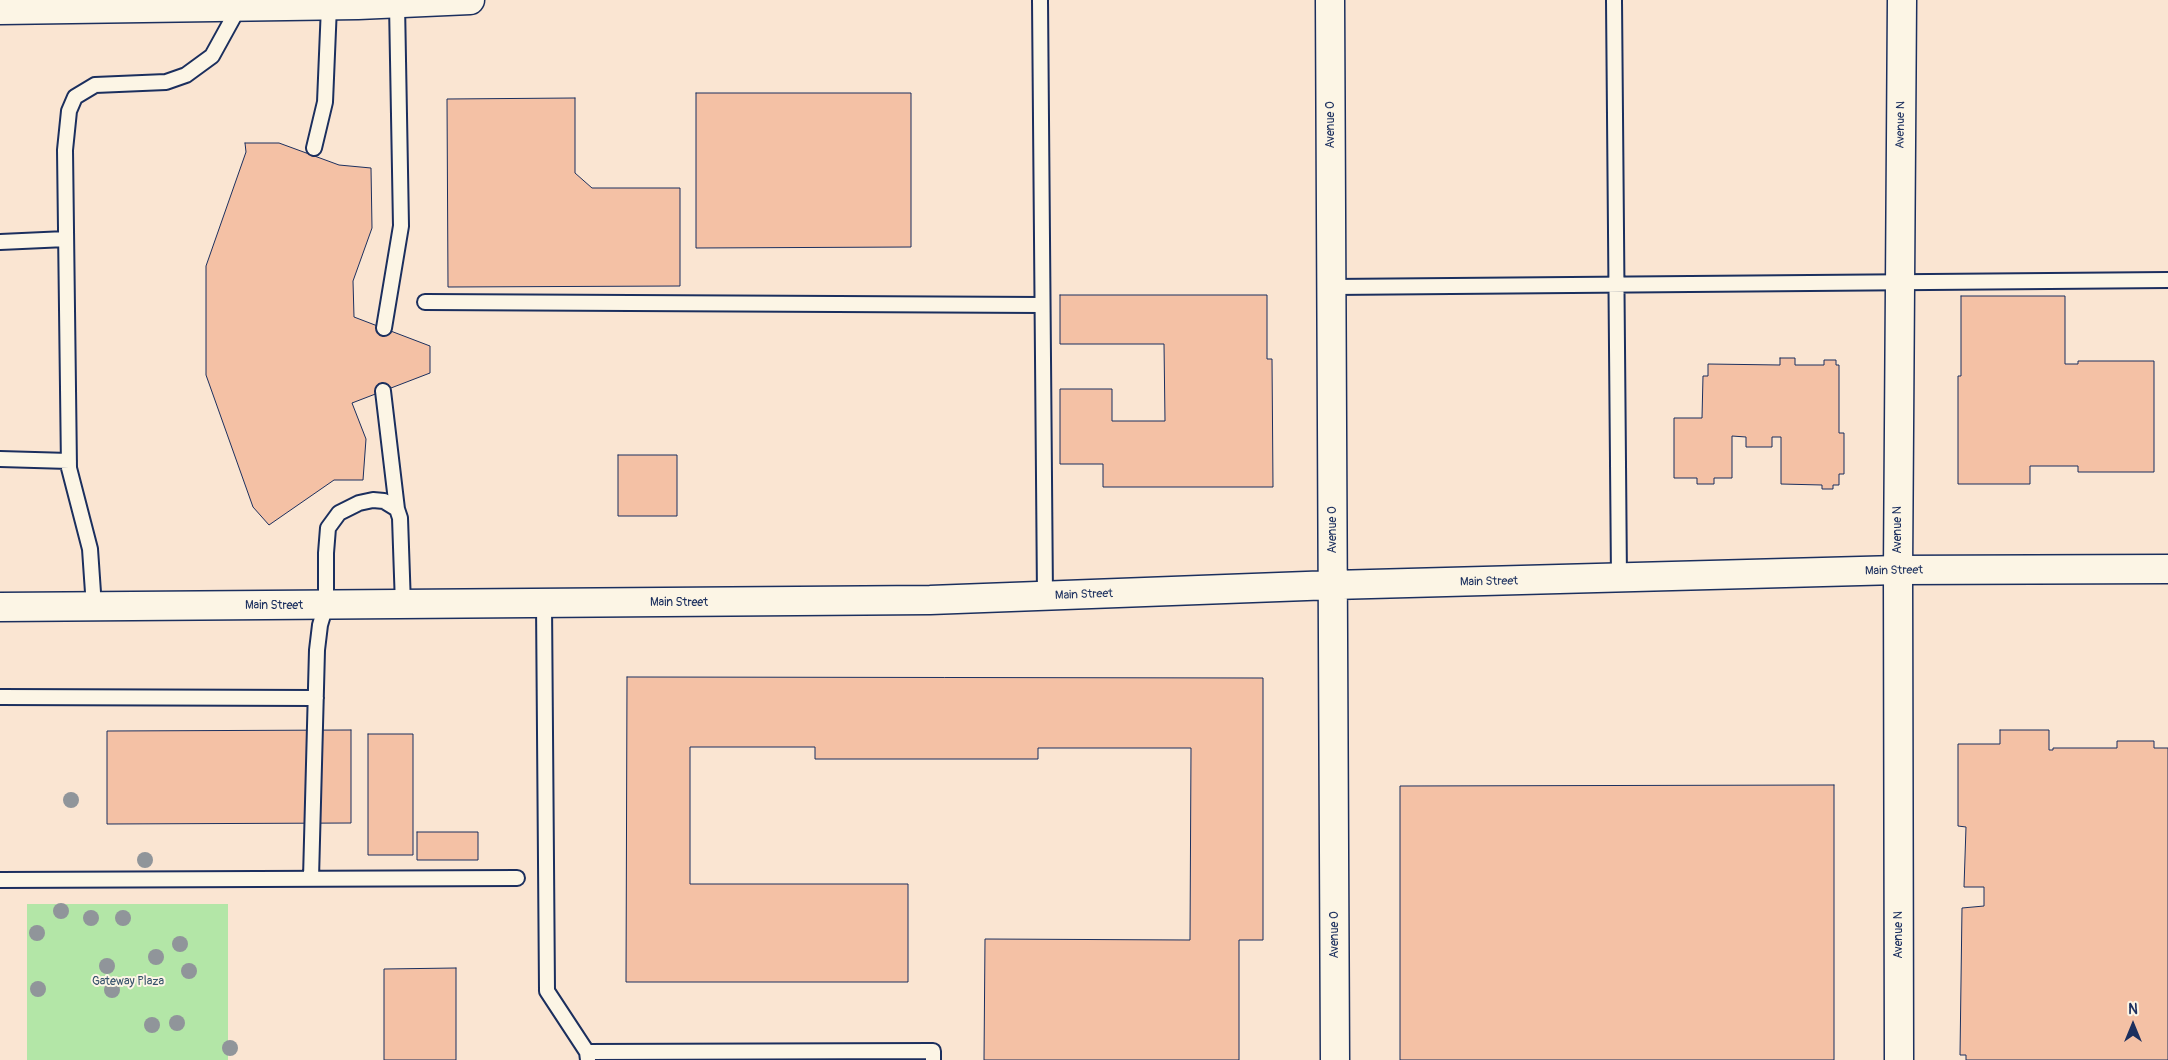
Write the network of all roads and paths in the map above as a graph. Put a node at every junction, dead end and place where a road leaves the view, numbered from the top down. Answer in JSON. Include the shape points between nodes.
{"nodes":[{"id":1,"x":470,"y":0,"type":"edge"},
{"id":2,"x":1040,"y":0,"type":"edge"},
{"id":3,"x":1330,"y":0,"type":"edge"},
{"id":4,"x":1614,"y":0,"type":"edge"},
{"id":5,"x":1902,"y":0,"type":"edge"},
{"id":6,"x":299,"y":3,"type":"edge"},
{"id":7,"x":358,"y":3,"type":"edge"},
{"id":8,"x":397,"y":4,"type":"junction"},
{"id":9,"x":329,"y":6,"type":"junction"},
{"id":10,"x":239,"y":7,"type":"junction"},
{"id":11,"x":0,"y":10,"type":"edge"},
{"id":12,"x":314,"y":148,"type":"dead end"},
{"id":13,"x":66,"y":239,"type":"junction"},
{"id":14,"x":0,"y":242,"type":"edge"},
{"id":15,"x":2168,"y":280,"type":"edge"},
{"id":16,"x":1900,"y":281,"type":"junction"},
{"id":17,"x":1616,"y":284,"type":"junction"},
{"id":18,"x":1332,"y":287,"type":"junction"},
{"id":19,"x":425,"y":302,"type":"dead end"},
{"id":20,"x":1042,"y":305,"type":"junction"},
{"id":21,"x":384,"y":328,"type":"dead end"},
{"id":22,"x":383,"y":391,"type":"dead end"},
{"id":23,"x":0,"y":459,"type":"edge"},
{"id":24,"x":69,"y":461,"type":"junction"},
{"id":25,"x":397,"y":509,"type":"junction"},
{"id":26,"x":2168,"y":569,"type":"edge"},
{"id":27,"x":1898,"y":570,"type":"junction"},
{"id":28,"x":1619,"y":578,"type":"junction"},
{"id":29,"x":1333,"y":586,"type":"junction"},
{"id":30,"x":1045,"y":596,"type":"junction"},
{"id":31,"x":544,"y":604,"type":"junction"},
{"id":32,"x":326,"y":605,"type":"junction"},
{"id":33,"x":403,"y":605,"type":"junction"},
{"id":34,"x":0,"y":607,"type":"edge"},
{"id":35,"x":94,"y":607,"type":"junction"},
{"id":36,"x":0,"y":697,"type":"edge"},
{"id":37,"x":316,"y":698,"type":"junction"},
{"id":38,"x":311,"y":878,"type":"junction"},
{"id":39,"x":517,"y":878,"type":"dead end"},
{"id":40,"x":0,"y":880,"type":"edge"},
{"id":41,"x":588,"y":1056,"type":"edge"},
{"id":42,"x":933,"y":1060,"type":"edge"},
{"id":43,"x":1335,"y":1060,"type":"edge"},
{"id":44,"x":1899,"y":1060,"type":"edge"}],
"edges":[{"from":1,"to":8,"type":"street"},
{"from":2,"to":20,"type":"lane"},
{"from":3,"to":18,"type":"street","name":"Avenue O"},
{"from":4,"to":17,"type":"lane"},
{"from":5,"to":16,"type":"street","name":"Avenue N"},
{"from":6,"to":9,"type":"street"},
{"from":6,"to":10,"type":"street"},
{"from":7,"to":8,"type":"street"},
{"from":7,"to":9,"type":"street"},
{"from":8,"to":21,"type":"lane","via":[[401,226]]},
{"from":9,"to":12,"type":"lane","via":[[325,102]]},
{"from":10,"to":11,"type":"street"},
{"from":10,"to":13,"type":"lane","via":[[212,56],[186,75],[166,82],[95,85],[75,97],[69,111],[65,150]]},
{"from":13,"to":14,"type":"lane"},
{"from":13,"to":24,"type":"lane"},
{"from":15,"to":16,"type":"lane"},
{"from":16,"to":17,"type":"lane"},
{"from":16,"to":27,"type":"street","name":"Avenue N"},
{"from":17,"to":18,"type":"lane"},
{"from":17,"to":28,"type":"lane"},
{"from":18,"to":29,"type":"street","name":"Avenue O"},
{"from":19,"to":20,"type":"lane"},
{"from":20,"to":30,"type":"lane"},
{"from":22,"to":25,"type":"lane"},
{"from":23,"to":24,"type":"lane"},
{"from":24,"to":35,"type":"lane","via":[[90,549]]},
{"from":25,"to":32,"type":"lane","via":[[384,501],[373,500],[359,502],[339,513],[328,528]]},
{"from":25,"to":33,"type":"lane"},
{"from":26,"to":27,"type":"street","name":"Main Street"},
{"from":27,"to":28,"type":"street","name":"Main Street"},
{"from":27,"to":44,"type":"street","name":"Avenue N"},
{"from":28,"to":29,"type":"street","name":"Main Street"},
{"from":29,"to":30,"type":"street","name":"Main Street"},
{"from":29,"to":43,"type":"street","name":"Avenue O"},
{"from":30,"to":31,"type":"street","name":"Main Street"},
{"from":31,"to":33,"type":"street","name":"Main Street"},
{"from":31,"to":41,"type":"lane","via":[[547,990]]},
{"from":32,"to":33,"type":"street","name":"Main Street"},
{"from":32,"to":35,"type":"street","name":"Main Street"},
{"from":32,"to":37,"type":"lane","via":[[318,637]]},
{"from":34,"to":35,"type":"street","name":"Main Street"},
{"from":36,"to":37,"type":"lane"},
{"from":37,"to":38,"type":"lane"},
{"from":38,"to":39,"type":"lane"},
{"from":38,"to":40,"type":"lane"},
{"from":41,"to":42,"type":"lane","via":[[933,1051]]}]}
